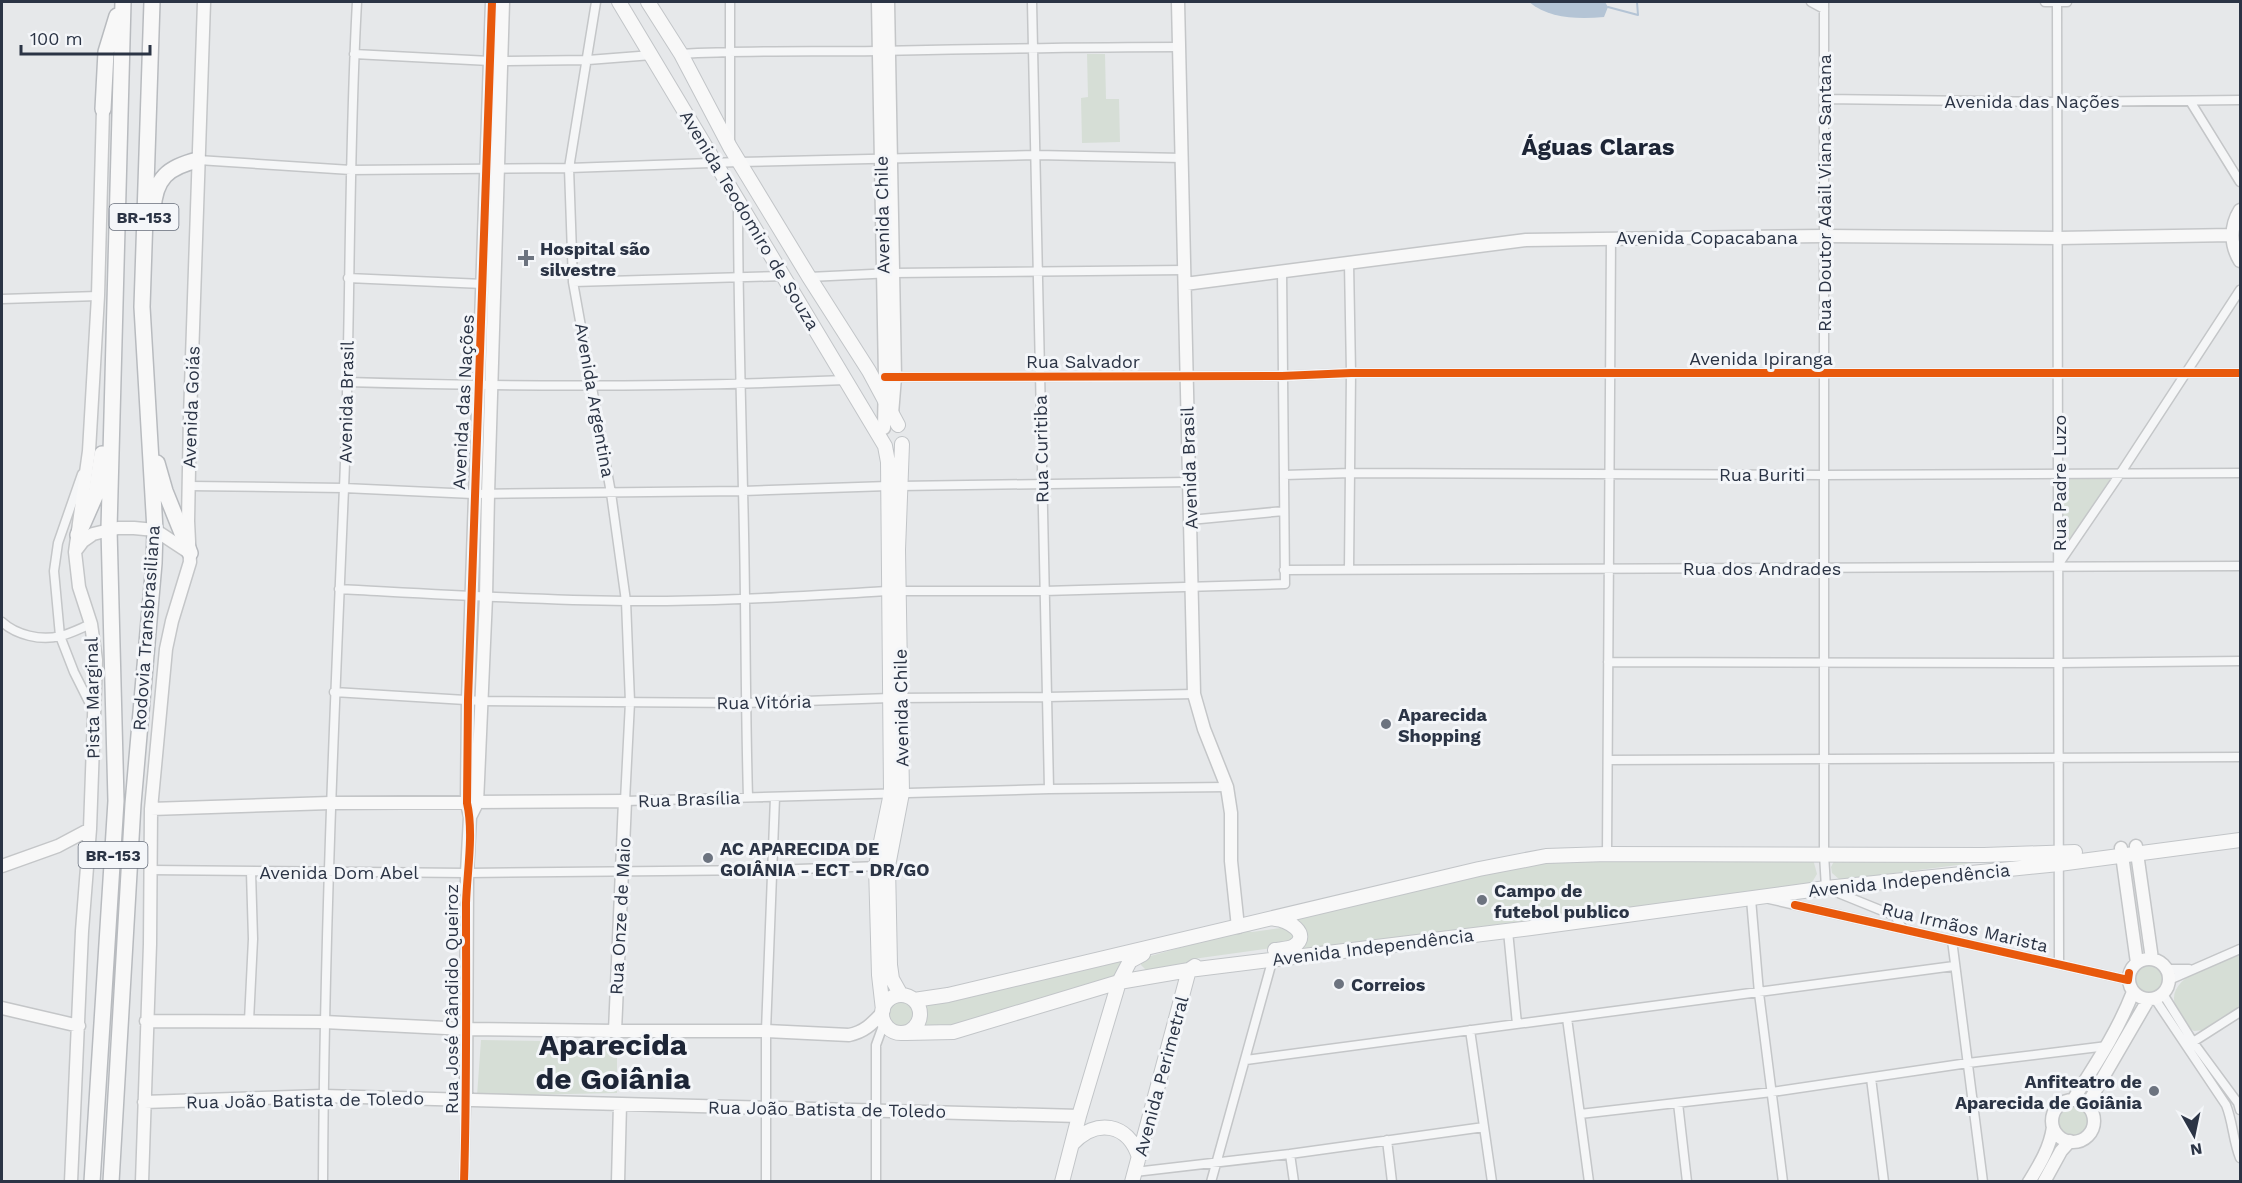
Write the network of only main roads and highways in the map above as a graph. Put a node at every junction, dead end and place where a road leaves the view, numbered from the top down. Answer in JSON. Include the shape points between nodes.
{"nodes":[{"id":1,"x":122,"y":2,"type":"edge"},
{"id":2,"x":152,"y":2,"type":"edge"},
{"id":3,"x":619,"y":2,"type":"edge"},
{"id":4,"x":648,"y":2,"type":"edge"},
{"id":5,"x":103,"y":109,"type":"road end"},
{"id":6,"x":198,"y":160,"type":"road end"},
{"id":7,"x":142,"y":307,"type":"junction"},
{"id":8,"x":111,"y":401,"type":"junction"},
{"id":9,"x":895,"y":420,"type":"junction"},
{"id":10,"x":148,"y":432,"type":"junction"},
{"id":11,"x":883,"y":437,"type":"junction"},
{"id":12,"x":902,"y":444,"type":"junction"},
{"id":13,"x":894,"y":486,"type":"junction"},
{"id":14,"x":78,"y":535,"type":"road end"},
{"id":15,"x":190,"y":553,"type":"road end"},
{"id":16,"x":2241,"y":831,"type":"edge"},
{"id":17,"x":2241,"y":840,"type":"edge"},
{"id":18,"x":2136,"y":850,"type":"junction"},
{"id":19,"x":2059,"y":859,"type":"junction"},
{"id":20,"x":882,"y":866,"type":"junction"},
{"id":21,"x":1271,"y":920,"type":"junction"},
{"id":22,"x":1203,"y":934,"type":"junction"},
{"id":23,"x":1144,"y":954,"type":"junction"},
{"id":24,"x":1190,"y":970,"type":"junction"},
{"id":25,"x":1144,"y":976,"type":"junction"},
{"id":26,"x":1119,"y":982,"type":"junction"},
{"id":27,"x":908,"y":998,"type":"junction"},
{"id":28,"x":883,"y":1015,"type":"junction"},
{"id":29,"x":906,"y":1033,"type":"junction"},
{"id":30,"x":1072,"y":1144,"type":"junction"},
{"id":31,"x":1139,"y":1157,"type":"junction"},
{"id":32,"x":1133,"y":1177,"type":"edge"},
{"id":33,"x":1064,"y":1179,"type":"edge"},
{"id":34,"x":93,"y":1182,"type":"edge"},
{"id":35,"x":111,"y":1182,"type":"edge"}],
"edges":[{"from":1,"to":5,"type":"highway","via":[[106,52]]},
{"from":1,"to":8,"type":"highway","name":"Rodovia Transbrasiliana","number":"BR-153"},
{"from":2,"to":7,"type":"highway","name":"Rodovia Transbrasiliana","number":"BR-153"},
{"from":3,"to":11,"type":"main road","name":"Avenida Teodomiro de Souza"},
{"from":4,"to":9,"type":"main road","name":"Avenida Teodomiro de Souza","via":[[681,54],[730,147],[869,371]]},
{"from":6,"to":7,"type":"highway","via":[[172,169],[154,193],[149,288]]},
{"from":7,"to":10,"type":"highway","name":"Rodovia Transbrasiliana","number":"BR-153"},
{"from":8,"to":14,"type":"highway","via":[[96,494]]},
{"from":8,"to":34,"type":"highway","name":"Rodovia Transbrasiliana","number":"BR-153","via":[[109,529],[116,801]]},
{"from":9,"to":11,"type":"main road"},
{"from":9,"to":12,"type":"main road","name":"Avenida Teodomiro de Souza","via":[[905,436]]},
{"from":10,"to":15,"type":"highway","via":[[165,491]]},
{"from":10,"to":35,"type":"highway","name":"Rodovia Transbrasiliana","number":"BR-153","via":[[155,530],[153,581],[133,804]]},
{"from":11,"to":12,"type":"main road","via":[[894,448]]},
{"from":11,"to":13,"type":"main road","name":"Avenida Chile"},
{"from":12,"to":13,"type":"main road","name":"Avenida Chile"},
{"from":13,"to":20,"type":"main road","name":"Avenida Chile","via":[[896,793]]},
{"from":16,"to":18,"type":"main road","name":"Avenida Independência"},
{"from":17,"to":18,"type":"main road","name":"Avenida Independência"},
{"from":18,"to":19,"type":"main road","name":"Avenida Independência"},
{"from":19,"to":21,"type":"main road","name":"Avenida Independência","via":[[1824,854],[1563,855],[1469,872]]},
{"from":19,"to":24,"type":"main road","name":"Avenida Independência"},
{"from":20,"to":27,"type":"main road","via":[[892,979]]},
{"from":20,"to":28,"type":"main road","via":[[879,975]]},
{"from":21,"to":22,"type":"main road","name":"Avenida Independência"},
{"from":21,"to":24,"type":"main road","via":[[1281,919],[1295,926],[1299,933],[1296,945],[1207,960]]},
{"from":22,"to":23,"type":"main road"},
{"from":22,"to":27,"type":"main road","name":"Avenida Independência","via":[[948,995]]},
{"from":23,"to":25,"type":"main road","via":[[1137,962]]},
{"from":23,"to":26,"type":"main road","via":[[1130,961]]},
{"from":24,"to":25,"type":"main road","name":"Avenida Independência"},
{"from":24,"to":31,"type":"main road","name":"Avenida Perimetral"},
{"from":25,"to":26,"type":"main road","name":"Avenida Independência"},
{"from":26,"to":29,"type":"main road","name":"Avenida Independência","via":[[953,1032]]},
{"from":26,"to":30,"type":"main road"},
{"from":27,"to":28,"type":"main road","via":[[888,1001]]},
{"from":27,"to":29,"type":"main road","via":[[919,1008],[919,1020]]},
{"from":28,"to":29,"type":"main road","via":[[893,1031]]},
{"from":30,"to":31,"type":"main road","via":[[1092,1129],[1117,1129],[1135,1146]]},
{"from":30,"to":33,"type":"main road"},
{"from":31,"to":32,"type":"main road","name":"Avenida Perimetral"}]}
